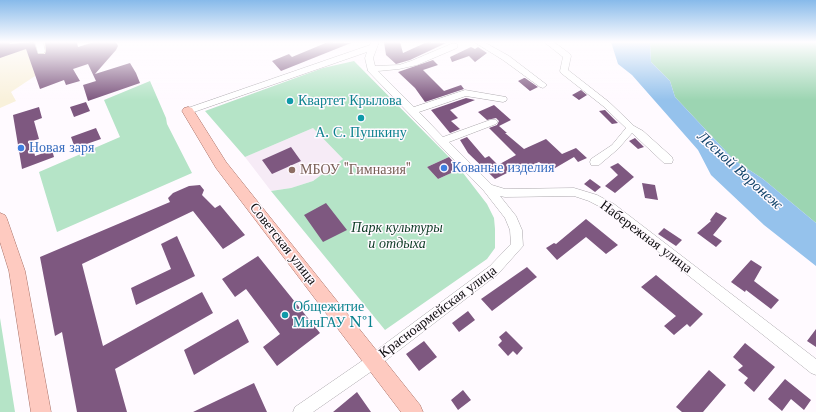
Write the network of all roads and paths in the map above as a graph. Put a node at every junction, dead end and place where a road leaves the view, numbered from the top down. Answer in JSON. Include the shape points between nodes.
{"nodes":[{"id":1,"x":328,"y":61,"type":"edge"},
{"id":2,"x":370,"y":61,"type":"edge"},
{"id":3,"x":418,"y":61,"type":"edge"},
{"id":4,"x":510,"y":61,"type":"edge"},
{"id":5,"x":566,"y":61,"type":"edge"},
{"id":6,"x":371,"y":69,"type":"junction"},
{"id":7,"x":543,"y":85,"type":"dead end"},
{"id":8,"x":503,"y":99,"type":"dead end"},
{"id":9,"x":188,"y":111,"type":"joint"},
{"id":10,"x":412,"y":111,"type":"junction"},
{"id":11,"x":493,"y":122,"type":"dead end"},
{"id":12,"x":631,"y":128,"type":"junction"},
{"id":13,"x":442,"y":142,"type":"junction"},
{"id":14,"x":668,"y":160,"type":"dead end"},
{"id":15,"x":595,"y":162,"type":"dead end"},
{"id":16,"x":488,"y":188,"type":"junction"},
{"id":17,"x":0,"y":219,"type":"edge"},
{"id":18,"x":374,"y":360,"type":"junction"},
{"id":19,"x":816,"y":368,"type":"edge"},
{"id":20,"x":41,"y":412,"type":"edge"},
{"id":21,"x":300,"y":412,"type":"edge"},
{"id":22,"x":413,"y":412,"type":"edge"}],
"edges":[{"from":1,"to":9,"type":"street"},
{"from":2,"to":6,"type":"street"},
{"from":3,"to":6,"type":"street","via":[[399,67]]},
{"from":4,"to":7,"type":"street"},
{"from":5,"to":12,"type":"street","via":[[564,71],[606,104]]},
{"from":6,"to":10,"type":"street"},
{"from":8,"to":10,"type":"street","via":[[465,93]]},
{"from":9,"to":18,"type":"main road","name":"Советская улица","via":[[221,165]]},
{"from":10,"to":13,"type":"street"},
{"from":11,"to":13,"type":"street"},
{"from":12,"to":14,"type":"street","via":[[640,133]]},
{"from":12,"to":15,"type":"street","via":[[615,147]]},
{"from":13,"to":16,"type":"street"},
{"from":16,"to":18,"type":"street","name":"Красноармейская улица","via":[[510,216],[516,230],[517,246],[494,270]]},
{"from":16,"to":19,"type":"street","name":"Набережная улица","via":[[505,193],[574,192],[610,207]]},
{"from":17,"to":20,"type":"main road","via":[[17,272]]},
{"from":18,"to":21,"type":"street","name":"Красноармейская улица"},
{"from":18,"to":22,"type":"main road","name":"Советская улица"}]}
